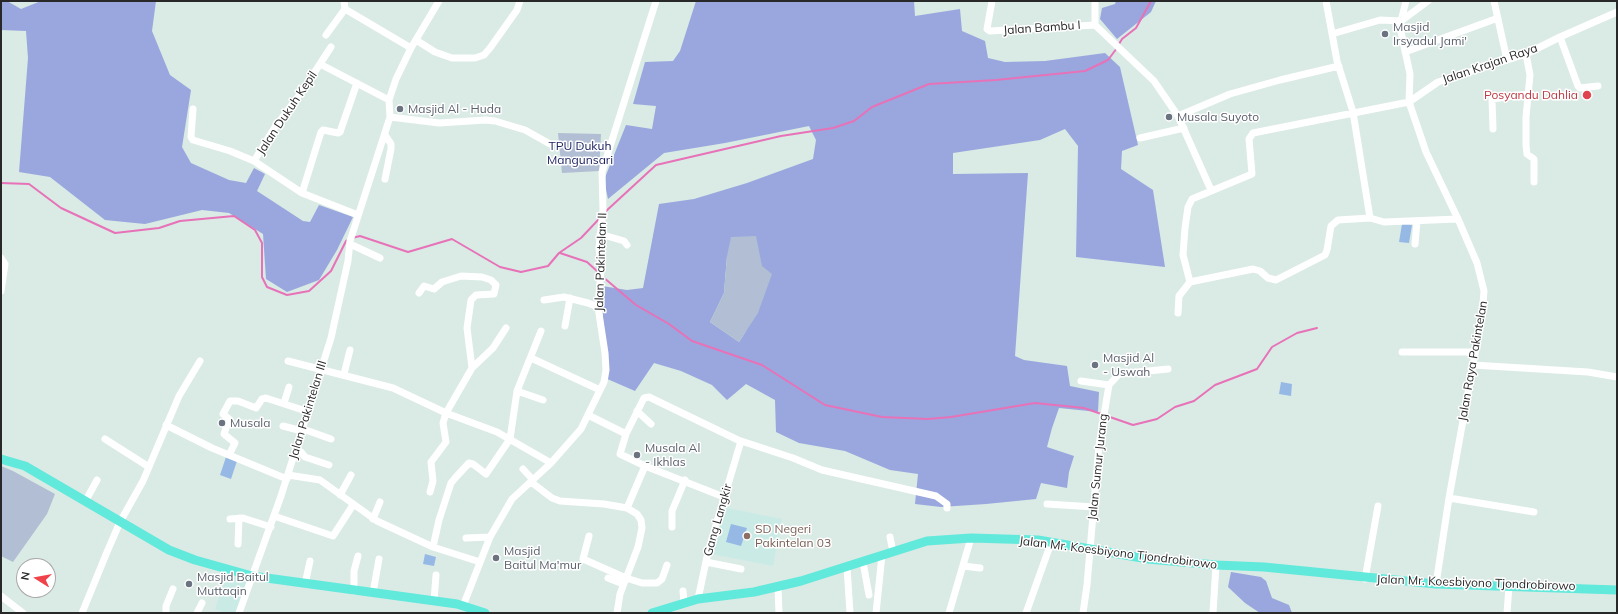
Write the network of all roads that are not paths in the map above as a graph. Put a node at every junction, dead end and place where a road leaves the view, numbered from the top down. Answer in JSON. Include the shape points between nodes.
{"nodes":[{"id":1,"x":344,"y":1,"type":"edge"},
{"id":2,"x":439,"y":1,"type":"edge"},
{"id":3,"x":520,"y":1,"type":"edge"},
{"id":4,"x":656,"y":1,"type":"edge"},
{"id":5,"x":992,"y":1,"type":"edge"},
{"id":6,"x":1095,"y":1,"type":"edge"},
{"id":7,"x":1326,"y":1,"type":"edge"},
{"id":8,"x":1406,"y":1,"type":"edge"},
{"id":9,"x":1428,"y":1,"type":"edge"},
{"id":10,"x":1495,"y":2,"type":"edge"},
{"id":11,"x":345,"y":9,"type":"junction"},
{"id":12,"x":1617,"y":12,"type":"edge"},
{"id":13,"x":1498,"y":18,"type":"junction"},
{"id":14,"x":1401,"y":21,"type":"junction"},
{"id":15,"x":1095,"y":25,"type":"junction"},
{"id":16,"x":1332,"y":34,"type":"junction"},
{"id":17,"x":326,"y":35,"type":"dead end"},
{"id":18,"x":1560,"y":37,"type":"junction"},
{"id":19,"x":416,"y":40,"type":"junction"},
{"id":20,"x":331,"y":47,"type":"dead end"},
{"id":21,"x":411,"y":48,"type":"junction"},
{"id":22,"x":1405,"y":52,"type":"junction"},
{"id":23,"x":1526,"y":54,"type":"junction"},
{"id":24,"x":1508,"y":60,"type":"junction"},
{"id":25,"x":320,"y":64,"type":"junction"},
{"id":26,"x":1339,"y":66,"type":"junction"},
{"id":27,"x":357,"y":83,"type":"junction"},
{"id":28,"x":1598,"y":86,"type":"dead end"},
{"id":29,"x":1529,"y":94,"type":"junction"},
{"id":30,"x":389,"y":100,"type":"junction"},
{"id":31,"x":1409,"y":102,"type":"junction"},
{"id":32,"x":193,"y":108,"type":"dead end"},
{"id":33,"x":1354,"y":112,"type":"junction"},
{"id":34,"x":1178,"y":116,"type":"junction"},
{"id":35,"x":390,"y":117,"type":"junction"},
{"id":36,"x":1184,"y":128,"type":"junction"},
{"id":37,"x":1493,"y":129,"type":"dead end"},
{"id":38,"x":385,"y":135,"type":"junction"},
{"id":39,"x":1140,"y":138,"type":"dead end"},
{"id":40,"x":550,"y":144,"type":"dead end"},
{"id":41,"x":254,"y":161,"type":"junction"},
{"id":42,"x":385,"y":179,"type":"dead end"},
{"id":43,"x":1534,"y":182,"type":"dead end"},
{"id":44,"x":1211,"y":190,"type":"junction"},
{"id":45,"x":302,"y":193,"type":"junction"},
{"id":46,"x":358,"y":215,"type":"junction"},
{"id":47,"x":1370,"y":218,"type":"junction"},
{"id":48,"x":1458,"y":219,"type":"junction"},
{"id":49,"x":1417,"y":221,"type":"junction"},
{"id":50,"x":600,"y":234,"type":"junction"},
{"id":51,"x":350,"y":242,"type":"junction"},
{"id":52,"x":1415,"y":244,"type":"dead end"},
{"id":53,"x":627,"y":245,"type":"dead end"},
{"id":54,"x":1,"y":258,"type":"edge"},
{"id":55,"x":380,"y":258,"type":"dead end"},
{"id":56,"x":1190,"y":282,"type":"junction"},
{"id":57,"x":1,"y":291,"type":"edge"},
{"id":58,"x":419,"y":293,"type":"dead end"},
{"id":59,"x":570,"y":298,"type":"junction"},
{"id":60,"x":544,"y":300,"type":"dead end"},
{"id":61,"x":598,"y":307,"type":"junction"},
{"id":62,"x":1178,"y":313,"type":"dead end"},
{"id":63,"x":565,"y":326,"type":"dead end"},
{"id":64,"x":506,"y":328,"type":"dead end"},
{"id":65,"x":541,"y":331,"type":"dead end"},
{"id":66,"x":350,"y":350,"type":"dead end"},
{"id":67,"x":1402,"y":352,"type":"dead end"},
{"id":68,"x":1475,"y":352,"type":"junction"},
{"id":69,"x":532,"y":358,"type":"junction"},
{"id":70,"x":200,"y":361,"type":"dead end"},
{"id":71,"x":288,"y":362,"type":"dead end"},
{"id":72,"x":1473,"y":365,"type":"junction"},
{"id":73,"x":472,"y":368,"type":"junction"},
{"id":74,"x":1168,"y":369,"type":"dead end"},
{"id":75,"x":321,"y":370,"type":"junction"},
{"id":76,"x":344,"y":374,"type":"junction"},
{"id":77,"x":1617,"y":377,"type":"edge"},
{"id":78,"x":1081,"y":381,"type":"dead end"},
{"id":79,"x":1109,"y":385,"type":"junction"},
{"id":80,"x":289,"y":387,"type":"dead end"},
{"id":81,"x":600,"y":390,"type":"junction"},
{"id":82,"x":517,"y":391,"type":"junction"},
{"id":83,"x":543,"y":400,"type":"dead end"},
{"id":84,"x":284,"y":403,"type":"junction"},
{"id":85,"x":637,"y":411,"type":"junction"},
{"id":86,"x":309,"y":412,"type":"junction"},
{"id":87,"x":446,"y":413,"type":"junction"},
{"id":88,"x":588,"y":415,"type":"junction"},
{"id":89,"x":651,"y":424,"type":"dead end"},
{"id":90,"x":166,"y":425,"type":"junction"},
{"id":91,"x":283,"y":426,"type":"dead end"},
{"id":92,"x":302,"y":430,"type":"junction"},
{"id":93,"x":626,"y":434,"type":"junction"},
{"id":94,"x":105,"y":439,"type":"dead end"},
{"id":95,"x":331,"y":439,"type":"dead end"},
{"id":96,"x":510,"y":439,"type":"junction"},
{"id":97,"x":741,"y":441,"type":"junction"},
{"id":98,"x":296,"y":450,"type":"junction"},
{"id":99,"x":229,"y":455,"type":"junction"},
{"id":100,"x":1,"y":459,"type":"edge"},
{"id":101,"x":551,"y":463,"type":"junction"},
{"id":102,"x":329,"y":465,"type":"dead end"},
{"id":103,"x":645,"y":466,"type":"junction"},
{"id":104,"x":149,"y":467,"type":"junction"},
{"id":105,"x":523,"y":469,"type":"dead end"},
{"id":106,"x":351,"y":474,"type":"dead end"},
{"id":107,"x":287,"y":477,"type":"junction"},
{"id":108,"x":97,"y":480,"type":"dead end"},
{"id":109,"x":685,"y":480,"type":"junction"},
{"id":110,"x":532,"y":481,"type":"junction"},
{"id":111,"x":430,"y":492,"type":"dead end"},
{"id":112,"x":340,"y":495,"type":"junction"},
{"id":113,"x":724,"y":497,"type":"junction"},
{"id":114,"x":1449,"y":498,"type":"junction"},
{"id":115,"x":85,"y":502,"type":"junction"},
{"id":116,"x":380,"y":502,"type":"dead end"},
{"id":117,"x":1047,"y":504,"type":"dead end"},
{"id":118,"x":353,"y":505,"type":"junction"},
{"id":119,"x":1378,"y":506,"type":"dead end"},
{"id":120,"x":1094,"y":507,"type":"junction"},
{"id":121,"x":627,"y":508,"type":"junction"},
{"id":122,"x":947,"y":508,"type":"dead end"},
{"id":123,"x":1534,"y":512,"type":"dead end"},
{"id":124,"x":274,"y":516,"type":"junction"},
{"id":125,"x":239,"y":518,"type":"junction"},
{"id":126,"x":373,"y":518,"type":"junction"},
{"id":127,"x":230,"y":519,"type":"dead end"},
{"id":128,"x":120,"y":522,"type":"junction"},
{"id":129,"x":270,"y":527,"type":"junction"},
{"id":130,"x":672,"y":527,"type":"dead end"},
{"id":131,"x":589,"y":536,"type":"dead end"},
{"id":132,"x":490,"y":537,"type":"junction"},
{"id":133,"x":890,"y":537,"type":"dead end"},
{"id":134,"x":466,"y":538,"type":"dead end"},
{"id":135,"x":971,"y":538,"type":"junction"},
{"id":136,"x":1051,"y":543,"type":"junction"},
{"id":137,"x":238,"y":544,"type":"dead end"},
{"id":138,"x":433,"y":548,"type":"junction"},
{"id":139,"x":1090,"y":549,"type":"junction"},
{"id":140,"x":893,"y":552,"type":"junction"},
{"id":141,"x":882,"y":555,"type":"junction"},
{"id":142,"x":358,"y":556,"type":"dead end"},
{"id":143,"x":379,"y":559,"type":"dead end"},
{"id":144,"x":310,"y":561,"type":"dead end"},
{"id":145,"x":480,"y":562,"type":"junction"},
{"id":146,"x":706,"y":562,"type":"junction"},
{"id":147,"x":863,"y":562,"type":"junction"},
{"id":148,"x":667,"y":565,"type":"dead end"},
{"id":149,"x":1216,"y":565,"type":"junction"},
{"id":150,"x":963,"y":566,"type":"junction"},
{"id":151,"x":847,"y":567,"type":"junction"},
{"id":152,"x":980,"y":568,"type":"dead end"},
{"id":153,"x":741,"y":569,"type":"dead end"},
{"id":154,"x":436,"y":575,"type":"dead end"},
{"id":155,"x":252,"y":576,"type":"junction"},
{"id":156,"x":608,"y":578,"type":"dead end"},
{"id":157,"x":1365,"y":579,"type":"junction"},
{"id":158,"x":625,"y":581,"type":"junction"},
{"id":159,"x":305,"y":584,"type":"junction"},
{"id":160,"x":1436,"y":584,"type":"junction"},
{"id":161,"x":1509,"y":586,"type":"junction"},
{"id":162,"x":778,"y":587,"type":"junction"},
{"id":163,"x":173,"y":589,"type":"dead end"},
{"id":164,"x":1617,"y":590,"type":"edge"},
{"id":165,"x":354,"y":591,"type":"junction"},
{"id":166,"x":683,"y":591,"type":"dead end"},
{"id":167,"x":373,"y":593,"type":"junction"},
{"id":168,"x":869,"y":595,"type":"dead end"},
{"id":169,"x":1,"y":596,"type":"edge"},
{"id":170,"x":698,"y":599,"type":"junction"},
{"id":171,"x":434,"y":601,"type":"junction"},
{"id":172,"x":202,"y":603,"type":"dead end"},
{"id":173,"x":684,"y":603,"type":"junction"},
{"id":174,"x":467,"y":609,"type":"edge"},
{"id":175,"x":670,"y":610,"type":"edge"},
{"id":176,"x":241,"y":612,"type":"edge"},
{"id":177,"x":23,"y":613,"type":"edge"},
{"id":178,"x":82,"y":613,"type":"edge"},
{"id":179,"x":166,"y":613,"type":"edge"},
{"id":180,"x":197,"y":613,"type":"edge"},
{"id":181,"x":485,"y":613,"type":"edge"},
{"id":182,"x":617,"y":613,"type":"edge"},
{"id":183,"x":652,"y":613,"type":"edge"},
{"id":184,"x":780,"y":613,"type":"edge"},
{"id":185,"x":850,"y":613,"type":"edge"},
{"id":186,"x":876,"y":613,"type":"edge"},
{"id":187,"x":949,"y":613,"type":"edge"},
{"id":188,"x":1026,"y":613,"type":"edge"},
{"id":189,"x":1082,"y":613,"type":"edge"},
{"id":190,"x":1213,"y":613,"type":"edge"},
{"id":191,"x":1507,"y":613,"type":"edge"}],
"edges":[{"from":1,"to":11,"type":"street"},
{"from":2,"to":19,"type":"street"},
{"from":3,"to":19,"type":"street","via":[[517,10],[490,48],[475,58],[452,58],[435,52]]},
{"from":4,"to":50,"type":"street","name":"Jalan Pakintelan II","via":[[602,172],[603,210]]},
{"from":5,"to":15,"type":"street","name":"Jalan Bambu I","via":[[987,29],[990,31]]},
{"from":6,"to":15,"type":"street","name":"Jalan Bambu I"},
{"from":7,"to":16,"type":"street"},
{"from":8,"to":14,"type":"street","name":"Jalan Raya Pakintelan"},
{"from":9,"to":14,"type":"street"},
{"from":10,"to":13,"type":"street"},
{"from":11,"to":17,"type":"street"},
{"from":11,"to":21,"type":"street"},
{"from":12,"to":18,"type":"street","name":"Jalan Krajan Raya"},
{"from":13,"to":22,"type":"street"},
{"from":13,"to":24,"type":"street"},
{"from":14,"to":16,"type":"street","via":[[1380,20]]},
{"from":14,"to":22,"type":"street","name":"Jalan Raya Pakintelan"},
{"from":15,"to":34,"type":"street","via":[[1154,81]]},
{"from":16,"to":26,"type":"street"},
{"from":18,"to":23,"type":"street","name":"Jalan Krajan Raya"},
{"from":18,"to":28,"type":"street","via":[[1578,86]]},
{"from":19,"to":21,"type":"street"},
{"from":20,"to":25,"type":"street","name":"Jalan Dukuh Kepil"},
{"from":21,"to":30,"type":"street"},
{"from":22,"to":31,"type":"street","name":"Jalan Raya Pakintelan","via":[[1410,74]]},
{"from":23,"to":24,"type":"street","name":"Jalan Krajan Raya"},
{"from":23,"to":29,"type":"street","via":[[1530,75]]},
{"from":24,"to":31,"type":"street","name":"Jalan Krajan Raya","via":[[1438,82]]},
{"from":25,"to":27,"type":"street","name":"Jalan Dukuh Kepil"},
{"from":25,"to":41,"type":"street","name":"Jalan Dukuh Kepil"},
{"from":26,"to":33,"type":"street"},
{"from":26,"to":34,"type":"street","via":[[1230,94]]},
{"from":27,"to":30,"type":"street","name":"Jalan Dukuh Kepil"},
{"from":27,"to":45,"type":"street","via":[[340,132],[321,132]]},
{"from":29,"to":37,"type":"street","via":[[1492,99]]},
{"from":29,"to":43,"type":"street","via":[[1526,144],[1527,154],[1534,159]]},
{"from":30,"to":35,"type":"street"},
{"from":31,"to":33,"type":"street"},
{"from":31,"to":48,"type":"street","name":"Jalan Raya Pakintelan","via":[[1426,152]]},
{"from":32,"to":41,"type":"street","name":"Jalan Dukuh Kepil","via":[[193,140]]},
{"from":33,"to":44,"type":"street","via":[[1253,133],[1249,139],[1252,174]]},
{"from":33,"to":47,"type":"street"},
{"from":34,"to":36,"type":"street"},
{"from":35,"to":38,"type":"street"},
{"from":35,"to":40,"type":"street","via":[[439,123],[495,121],[525,130]]},
{"from":36,"to":39,"type":"street"},
{"from":36,"to":44,"type":"street"},
{"from":38,"to":42,"type":"street","via":[[391,144]]},
{"from":38,"to":46,"type":"street"},
{"from":41,"to":45,"type":"street","name":"Jalan Dukuh Kepil"},
{"from":44,"to":56,"type":"street","via":[[1192,199],[1188,207],[1183,255]]},
{"from":45,"to":46,"type":"street","name":"Jalan Dukuh Kepil"},
{"from":46,"to":51,"type":"street","name":"Jalan Pakintelan III"},
{"from":47,"to":49,"type":"street","via":[[1384,222]]},
{"from":47,"to":56,"type":"street","via":[[1346,218],[1334,222],[1325,255],[1281,279],[1273,280],[1253,269]]},
{"from":48,"to":49,"type":"street"},
{"from":48,"to":68,"type":"street","name":"Jalan Raya Pakintelan","via":[[1477,263],[1484,291]]},
{"from":49,"to":52,"type":"street"},
{"from":50,"to":53,"type":"street"},
{"from":50,"to":61,"type":"street","name":"Jalan Pakintelan II"},
{"from":51,"to":55,"type":"street"},
{"from":51,"to":75,"type":"street","name":"Jalan Pakintelan III","via":[[342,294]]},
{"from":54,"to":57,"type":"street","via":[[5,264]]},
{"from":56,"to":62,"type":"street","via":[[1178,296]]},
{"from":58,"to":73,"type":"street","via":[[424,286],[434,289],[442,282],[461,276],[482,277],[494,282],[494,294],[476,295],[470,305],[467,328]]},
{"from":59,"to":60,"type":"street"},
{"from":59,"to":61,"type":"street"},
{"from":59,"to":63,"type":"street"},
{"from":61,"to":81,"type":"street","name":"Jalan Pakintelan II","via":[[606,370]]},
{"from":64,"to":73,"type":"street","via":[[493,348]]},
{"from":65,"to":69,"type":"street"},
{"from":66,"to":76,"type":"street"},
{"from":67,"to":68,"type":"street"},
{"from":68,"to":72,"type":"street","name":"Jalan Raya Pakintelan"},
{"from":69,"to":81,"type":"street"},
{"from":69,"to":82,"type":"street"},
{"from":70,"to":90,"type":"street","via":[[179,396]]},
{"from":71,"to":75,"type":"street"},
{"from":72,"to":77,"type":"street","via":[[1588,372]]},
{"from":72,"to":114,"type":"street","name":"Jalan Raya Pakintelan"},
{"from":73,"to":87,"type":"street"},
{"from":74,"to":79,"type":"street","via":[[1123,373],[1113,378]]},
{"from":75,"to":76,"type":"street"},
{"from":75,"to":86,"type":"street","name":"Jalan Pakintelan III"},
{"from":76,"to":87,"type":"street","via":[[393,388]]},
{"from":78,"to":79,"type":"street"},
{"from":79,"to":120,"type":"street","name":"Jalan Sumur Jurang","via":[[1104,408]]},
{"from":80,"to":84,"type":"street"},
{"from":81,"to":88,"type":"street","name":"Jalan Pakintelan II"},
{"from":82,"to":83,"type":"street"},
{"from":82,"to":96,"type":"street"},
{"from":84,"to":86,"type":"street"},
{"from":84,"to":99,"type":"street","via":[[266,398],[262,399],[256,408],[238,401],[232,400],[228,403],[223,416],[229,420],[224,433],[235,443]]},
{"from":85,"to":89,"type":"street"},
{"from":85,"to":93,"type":"street"},
{"from":85,"to":97,"type":"street","via":[[644,398],[649,397]]},
{"from":86,"to":92,"type":"street","name":"Jalan Pakintelan III"},
{"from":87,"to":96,"type":"street"},
{"from":87,"to":111,"type":"street","via":[[443,423],[446,442],[431,462],[433,481]]},
{"from":88,"to":93,"type":"street"},
{"from":88,"to":101,"type":"street","name":"Jalan Pakintelan II","via":[[581,428]]},
{"from":90,"to":99,"type":"street"},
{"from":90,"to":104,"type":"street"},
{"from":91,"to":92,"type":"street"},
{"from":92,"to":95,"type":"street"},
{"from":92,"to":98,"type":"street","name":"Jalan Pakintelan III"},
{"from":93,"to":103,"type":"street","via":[[620,454]]},
{"from":94,"to":104,"type":"street"},
{"from":96,"to":101,"type":"street"},
{"from":96,"to":138,"type":"street","via":[[485,474],[469,463],[451,483]]},
{"from":97,"to":113,"type":"street","name":"Gang Langkir"},
{"from":97,"to":122,"type":"street","via":[[822,470],[936,496],[947,504]]},
{"from":98,"to":102,"type":"street","via":[[305,457]]},
{"from":98,"to":107,"type":"street","name":"Jalan Pakintelan III"},
{"from":99,"to":107,"type":"street"},
{"from":100,"to":115,"type":"main road","via":[[25,466]]},
{"from":101,"to":110,"type":"street","name":"Jalan Pakintelan II"},
{"from":103,"to":109,"type":"street"},
{"from":103,"to":121,"type":"street"},
{"from":104,"to":128,"type":"street"},
{"from":105,"to":110,"type":"street"},
{"from":106,"to":112,"type":"street"},
{"from":107,"to":112,"type":"street","via":[[320,480]]},
{"from":107,"to":124,"type":"street","name":"Jalan Pakintelan III"},
{"from":108,"to":115,"type":"street"},
{"from":109,"to":113,"type":"street"},
{"from":109,"to":130,"type":"street","via":[[672,511]]},
{"from":110,"to":121,"type":"street","via":[[552,498],[560,501]]},
{"from":110,"to":132,"type":"street","name":"Jalan Pakintelan II","via":[[512,499]]},
{"from":112,"to":118,"type":"street"},
{"from":113,"to":146,"type":"street","name":"Gang Langkir"},
{"from":114,"to":123,"type":"street"},
{"from":114,"to":160,"type":"street","name":"Jalan Raya Pakintelan"},
{"from":115,"to":128,"type":"main road"},
{"from":116,"to":126,"type":"street"},
{"from":117,"to":120,"type":"street"},
{"from":118,"to":124,"type":"street","via":[[333,536]]},
{"from":118,"to":126,"type":"street"},
{"from":119,"to":157,"type":"street"},
{"from":120,"to":139,"type":"street","name":"Jalan Sumur Jurang"},
{"from":121,"to":158,"type":"street","via":[[637,514],[642,528]]},
{"from":124,"to":129,"type":"street","name":"Jalan Pakintelan III"},
{"from":125,"to":127,"type":"street"},
{"from":125,"to":129,"type":"street"},
{"from":125,"to":137,"type":"street"},
{"from":126,"to":138,"type":"street"},
{"from":128,"to":155,"type":"main road","via":[[182,555]]},
{"from":128,"to":178,"type":"street"},
{"from":129,"to":155,"type":"street","name":"Jalan Pakintelan III"},
{"from":131,"to":158,"type":"street","via":[[583,559]]},
{"from":132,"to":134,"type":"street"},
{"from":132,"to":145,"type":"street","name":"Jalan Pakintelan II"},
{"from":133,"to":140,"type":"street"},
{"from":135,"to":136,"type":"main road","name":"Jalan Mr. Koesbiyono Tjondrobirowo","via":[[1038,540]]},
{"from":135,"to":140,"type":"main road","name":"Jalan Mr. Koesbiyono Tjondrobirowo","via":[[927,542]]},
{"from":135,"to":150,"type":"street"},
{"from":136,"to":139,"type":"main road","name":"Jalan Mr. Koesbiyono Tjondrobirowo"},
{"from":136,"to":188,"type":"street"},
{"from":138,"to":145,"type":"street"},
{"from":139,"to":149,"type":"main road","name":"Jalan Mr. Koesbiyono Tjondrobirowo","via":[[1148,559]]},
{"from":139,"to":189,"type":"street","name":"Jalan Sumur Jurang"},
{"from":140,"to":141,"type":"main road","name":"Jalan Mr. Koesbiyono Tjondrobirowo"},
{"from":141,"to":147,"type":"main road","name":"Jalan Mr. Koesbiyono Tjondrobirowo"},
{"from":141,"to":186,"type":"street"},
{"from":142,"to":165,"type":"street","via":[[354,572]]},
{"from":143,"to":167,"type":"street"},
{"from":144,"to":159,"type":"street"},
{"from":145,"to":174,"type":"street","name":"Jalan Pakintelan II"},
{"from":146,"to":153,"type":"street"},
{"from":146,"to":170,"type":"street","name":"Gang Langkir"},
{"from":147,"to":151,"type":"main road","name":"Jalan Mr. Koesbiyono Tjondrobirowo"},
{"from":147,"to":168,"type":"street"},
{"from":148,"to":158,"type":"street","via":[[662,579],[657,583]]},
{"from":149,"to":157,"type":"main road","name":"Jalan Mr. Koesbiyono Tjondrobirowo","via":[[1264,567]]},
{"from":149,"to":190,"type":"street"},
{"from":150,"to":152,"type":"street"},
{"from":150,"to":187,"type":"street"},
{"from":151,"to":162,"type":"main road","name":"Jalan Mr. Koesbiyono Tjondrobirowo"},
{"from":151,"to":185,"type":"street"},
{"from":154,"to":171,"type":"street"},
{"from":155,"to":159,"type":"main road"},
{"from":155,"to":176,"type":"street","name":"Jalan Pakintelan III"},
{"from":156,"to":158,"type":"street"},
{"from":157,"to":160,"type":"main road","name":"Jalan Mr. Koesbiyono Tjondrobirowo"},
{"from":158,"to":182,"type":"street"},
{"from":159,"to":165,"type":"main road"},
{"from":160,"to":161,"type":"main road","name":"Jalan Mr. Koesbiyono Tjondrobirowo"},
{"from":161,"to":164,"type":"main road","name":"Jalan Mr. Koesbiyono Tjondrobirowo"},
{"from":161,"to":191,"type":"street"},
{"from":162,"to":170,"type":"main road","name":"Jalan Mr. Koesbiyono Tjondrobirowo"},
{"from":162,"to":184,"type":"street"},
{"from":163,"to":179,"type":"street"},
{"from":165,"to":167,"type":"main road"},
{"from":166,"to":173,"type":"street"},
{"from":167,"to":171,"type":"main road"},
{"from":169,"to":177,"type":"street"},
{"from":170,"to":173,"type":"main road","name":"Jalan Mr. Koesbiyono Tjondrobirowo"},
{"from":171,"to":174,"type":"main road"},
{"from":172,"to":180,"type":"street"},
{"from":173,"to":175,"type":"main road","name":"Jalan Mr. Koesbiyono Tjondrobirowo"},
{"from":174,"to":181,"type":"main road"},
{"from":175,"to":183,"type":"main road","name":"Jalan Mr. Koesbiyono Tjondrobirowo"}]}
